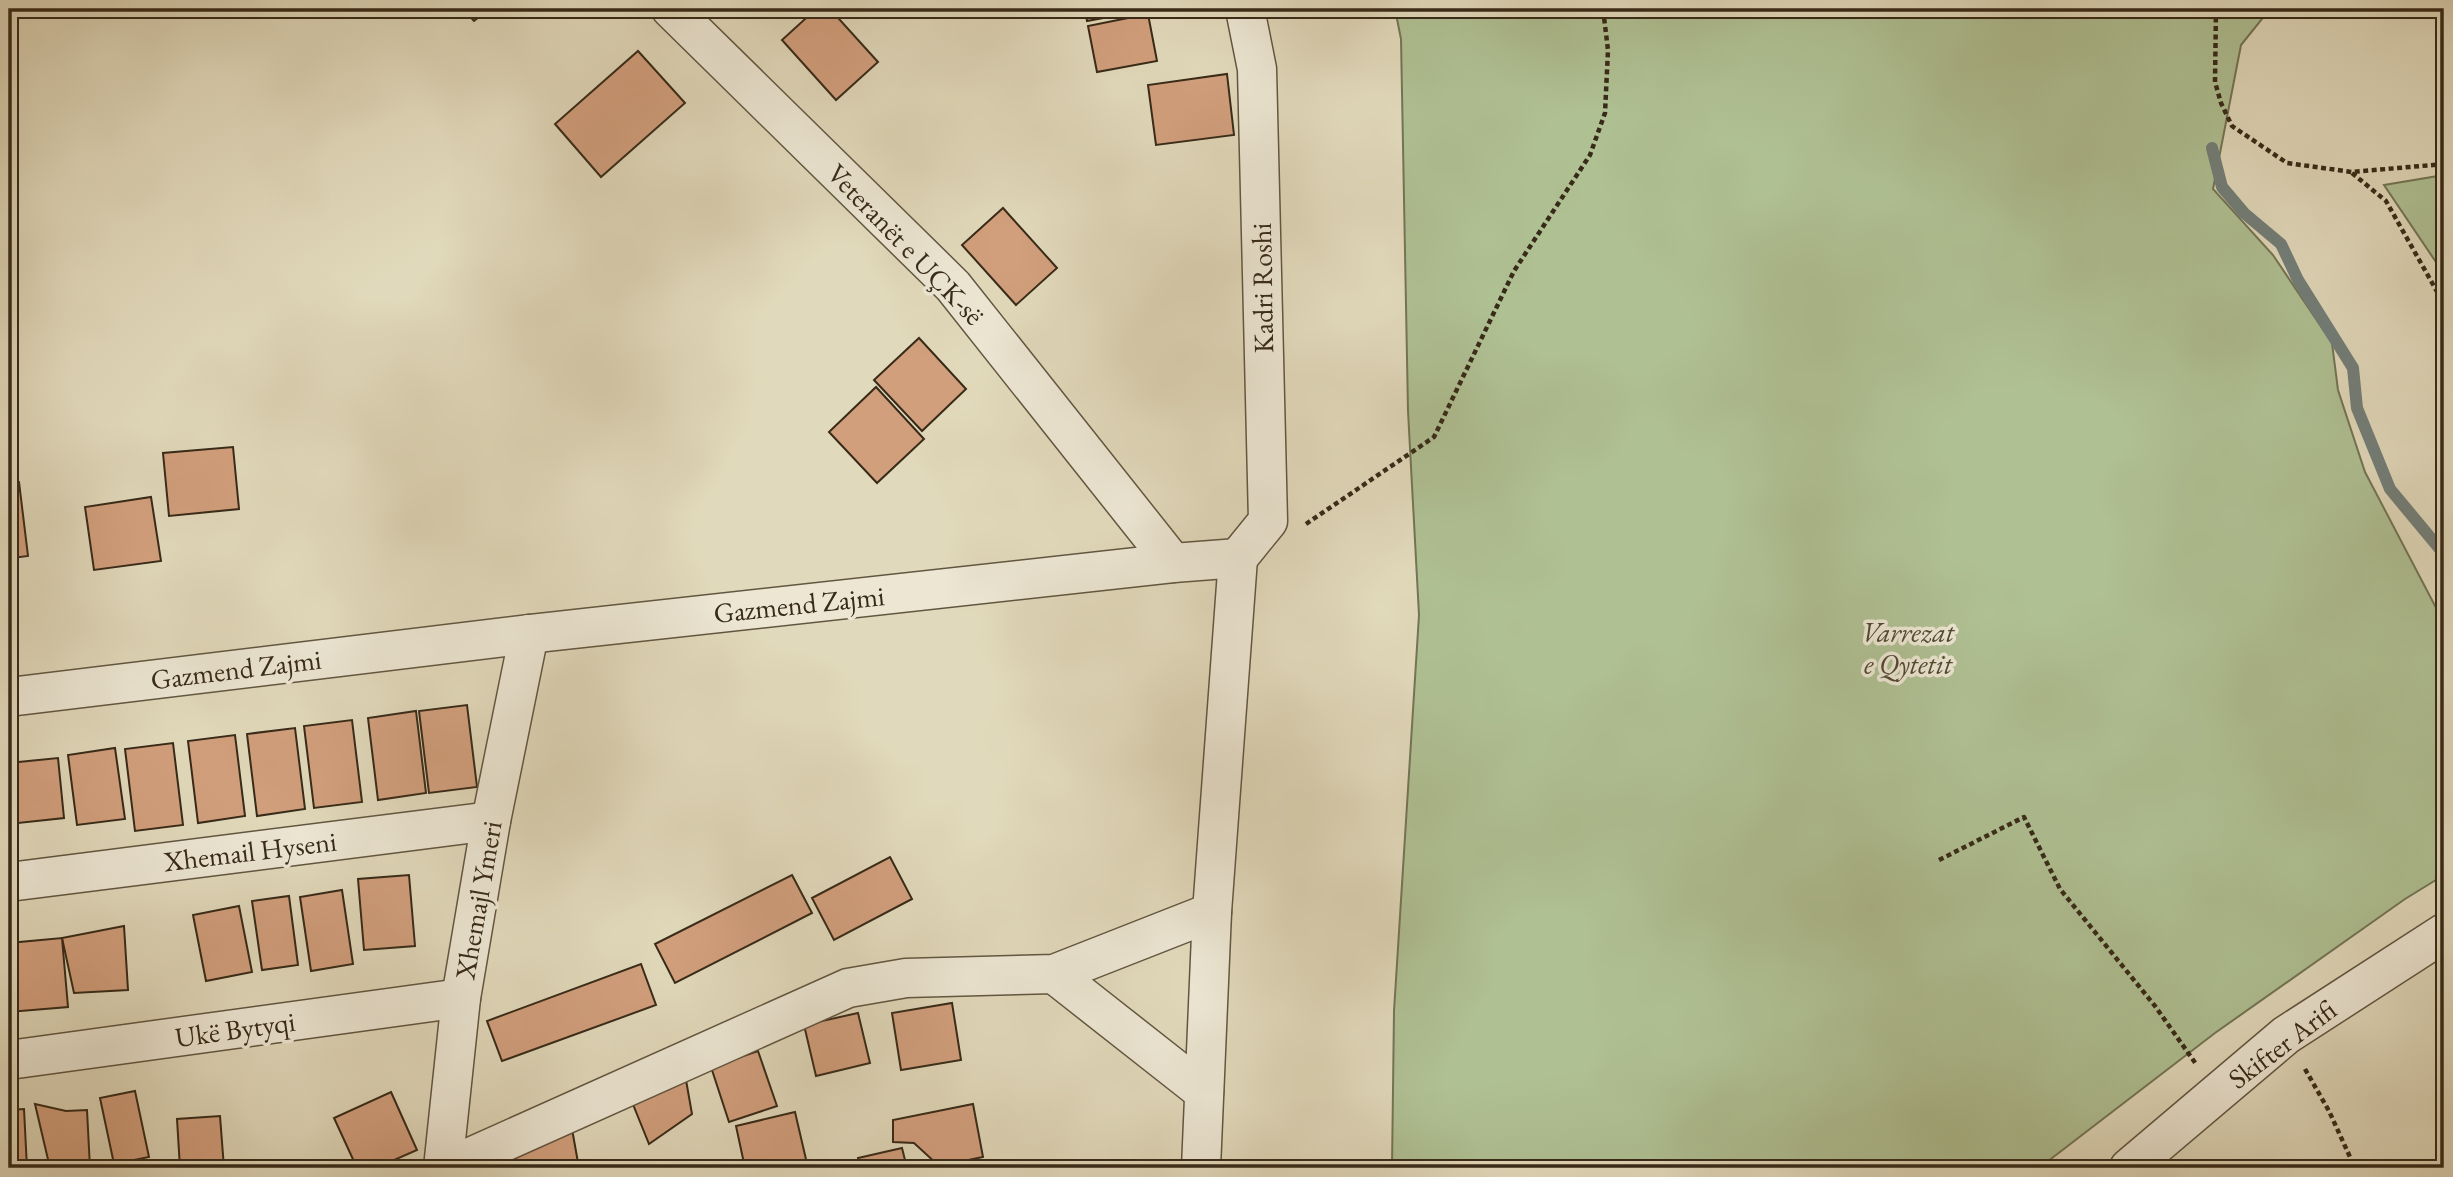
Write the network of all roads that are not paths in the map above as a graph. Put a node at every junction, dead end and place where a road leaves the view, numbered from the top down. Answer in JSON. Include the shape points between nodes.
{"nodes":[{"id":1,"x":671,"y":9,"type":"edge"},
{"id":2,"x":1245,"y":9,"type":"edge"},
{"id":3,"x":1238,"y":558,"type":"junction"},
{"id":4,"x":1173,"y":563,"type":"junction"},
{"id":5,"x":529,"y":634,"type":"junction"},
{"id":6,"x":9,"y":697,"type":"edge"},
{"id":7,"x":491,"y":821,"type":"junction"},
{"id":8,"x":9,"y":882,"type":"edge"},
{"id":9,"x":1212,"y":912,"type":"junction"},
{"id":10,"x":2444,"y":933,"type":"edge"},
{"id":11,"x":1054,"y":974,"type":"junction"},
{"id":12,"x":461,"y":998,"type":"junction"},
{"id":13,"x":9,"y":1060,"type":"edge"},
{"id":14,"x":1204,"y":1092,"type":"junction"},
{"id":15,"x":444,"y":1168,"type":"edge"},
{"id":16,"x":1201,"y":1168,"type":"edge"},
{"id":17,"x":2129,"y":1168,"type":"edge"}],
"edges":[{"from":1,"to":4,"type":"street","name":"Veteranët e UÇK-së","via":[[953,286]]},
{"from":2,"to":3,"type":"street","name":"Kadri Roshi","via":[[1256,69],[1268,521]]},
{"from":3,"to":4,"type":"street","name":"Gazmend Zajmi"},
{"from":3,"to":9,"type":"street"},
{"from":4,"to":5,"type":"street","name":"Gazmend Zajmi"},
{"from":5,"to":6,"type":"street","name":"Gazmend Zajmi"},
{"from":5,"to":7,"type":"street","name":"Xhemajl Ymeri"},
{"from":7,"to":8,"type":"street","name":"Xhemail Hyseni"},
{"from":7,"to":12,"type":"street","name":"Xhemajl Ymeri"},
{"from":9,"to":11,"type":"street"},
{"from":9,"to":14,"type":"street"},
{"from":10,"to":17,"type":"street","name":"Skifter Arifi","via":[[2286,1035]]},
{"from":11,"to":14,"type":"street"},
{"from":11,"to":15,"type":"street","via":[[906,978],[848,988]]},
{"from":12,"to":13,"type":"street","name":"Ukë Bytyqi"},
{"from":12,"to":15,"type":"street","name":"Xhemajl Ymeri"},
{"from":14,"to":16,"type":"street"}]}
